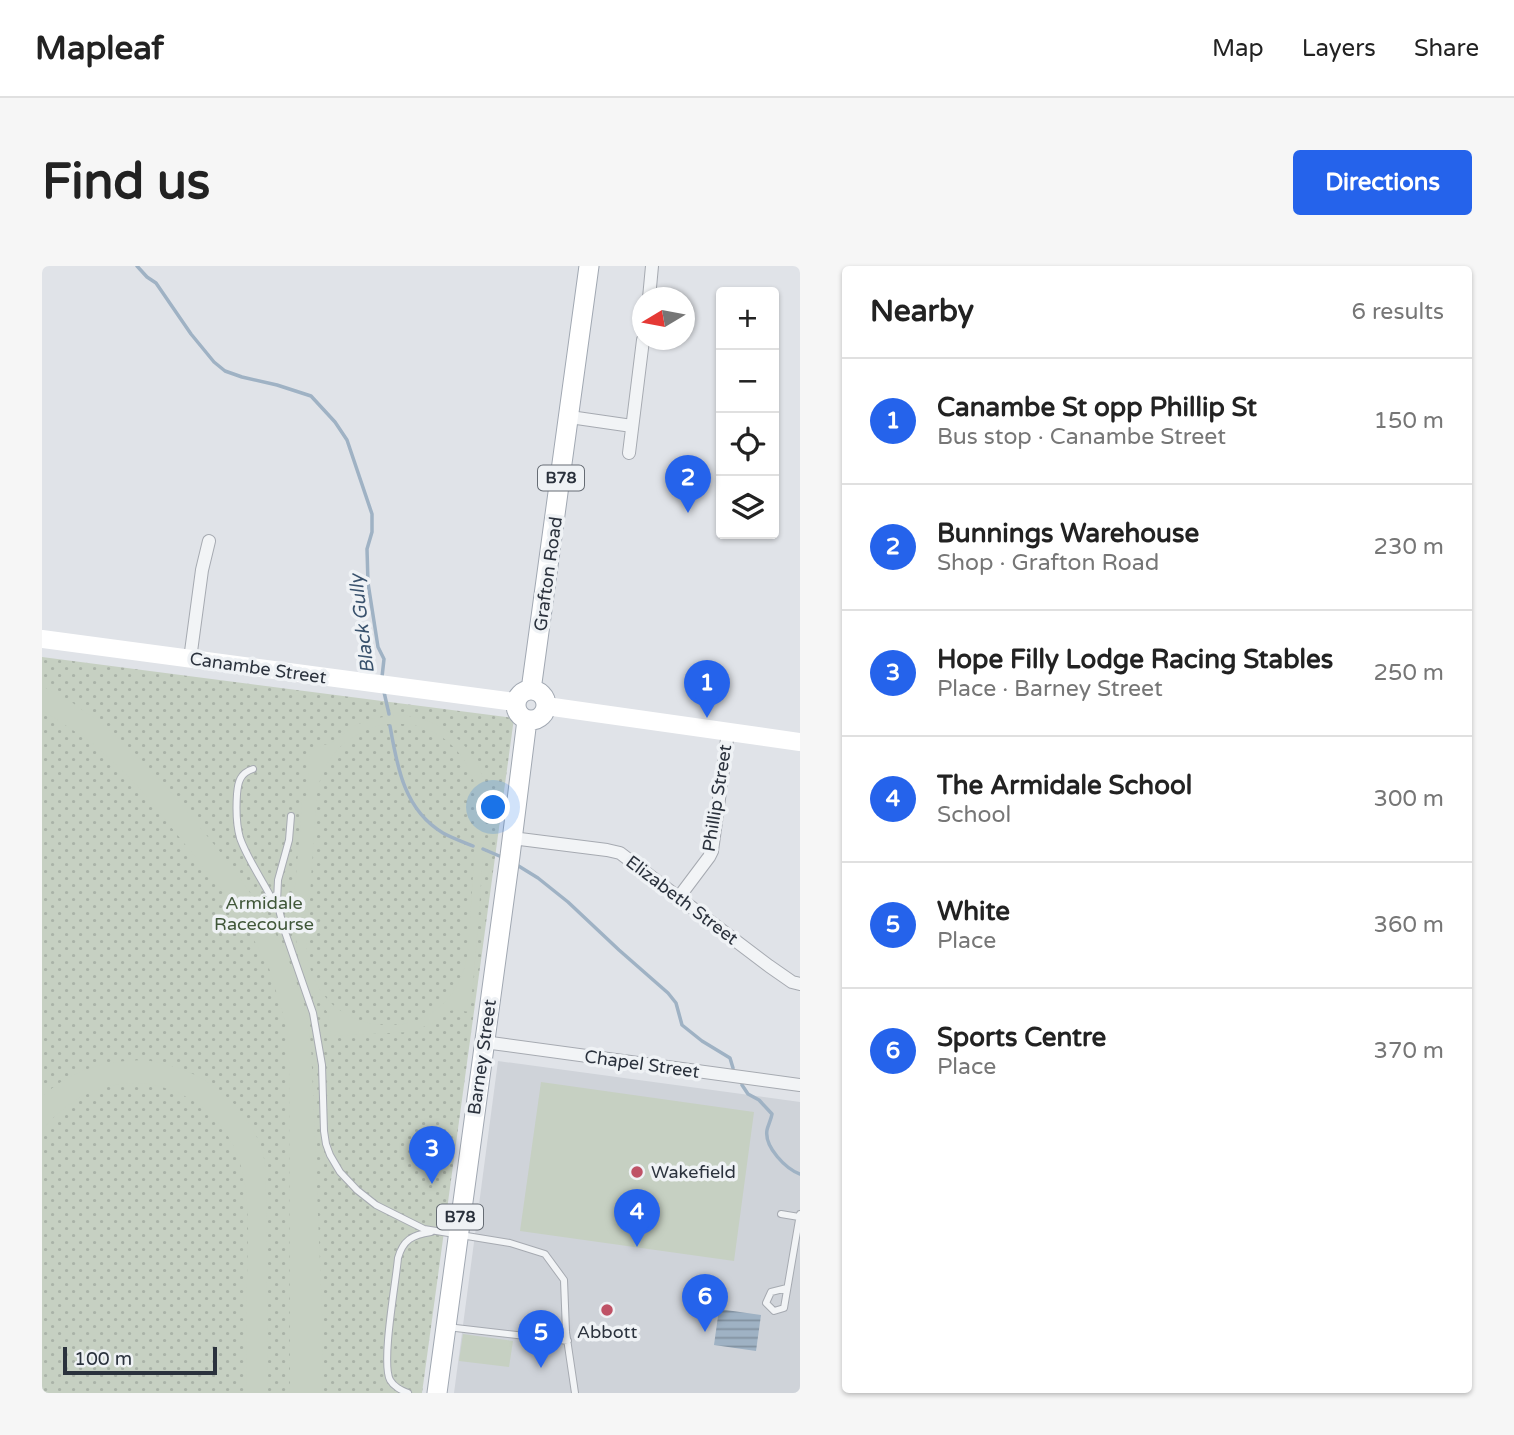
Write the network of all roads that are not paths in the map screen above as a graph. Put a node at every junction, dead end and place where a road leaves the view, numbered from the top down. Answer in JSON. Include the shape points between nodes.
{"nodes":[{"id":1,"x":589,"y":266,"type":"edge"},
{"id":2,"x":653,"y":266,"type":"edge"},
{"id":3,"x":650,"y":287,"type":"edge"},
{"id":4,"x":642,"y":350,"type":"edge"},
{"id":5,"x":570,"y":417,"type":"junction"},
{"id":6,"x":632,"y":426,"type":"junction"},
{"id":7,"x":629,"y":453,"type":"dead end"},
{"id":8,"x":209,"y":541,"type":"dead end"},
{"id":9,"x":42,"y":639,"type":"edge"},
{"id":10,"x":190,"y":659,"type":"junction"},
{"id":11,"x":531,"y":690,"type":"junction"},
{"id":12,"x":515,"y":702,"type":"junction"},
{"id":13,"x":546,"y":706,"type":"junction"},
{"id":14,"x":527,"y":720,"type":"junction"},
{"id":15,"x":728,"y":732,"type":"junction"},
{"id":16,"x":800,"y":742,"type":"edge"},
{"id":17,"x":253,"y":769,"type":"dead end"},
{"id":18,"x":291,"y":816,"type":"dead end"},
{"id":19,"x":510,"y":855,"type":"junction"},
{"id":20,"x":679,"y":897,"type":"junction"},
{"id":21,"x":280,"y":915,"type":"junction"},
{"id":22,"x":800,"y":984,"type":"edge"},
{"id":23,"x":484,"y":1042,"type":"junction"},
{"id":24,"x":800,"y":1085,"type":"edge"},
{"id":25,"x":781,"y":1214,"type":"dead end"},
{"id":26,"x":799,"y":1219,"type":"edge"},
{"id":27,"x":437,"y":1232,"type":"junction"},
{"id":28,"x":458,"y":1234,"type":"junction"},
{"id":29,"x":788,"y":1288,"type":"dead end"},
{"id":30,"x":445,"y":1327,"type":"junction"},
{"id":31,"x":568,"y":1341,"type":"junction"},
{"id":32,"x":408,"y":1393,"type":"edge"},
{"id":33,"x":436,"y":1393,"type":"edge"},
{"id":34,"x":575,"y":1393,"type":"edge"}],
"edges":[{"from":1,"to":5,"type":"main road","name":"Grafton Road","number":"B78"},
{"from":2,"to":3,"type":"street"},
{"from":4,"to":6,"type":"street"},
{"from":5,"to":6,"type":"street"},
{"from":5,"to":11,"type":"main road","name":"Grafton Road","number":"B78"},
{"from":6,"to":7,"type":"street"},
{"from":8,"to":10,"type":"street"},
{"from":9,"to":10,"type":"street","name":"Canambe Street"},
{"from":10,"to":12,"type":"street","name":"Canambe Street"},
{"from":11,"to":12,"type":"main road","via":[[521,693]]},
{"from":11,"to":13,"type":"main road","via":[[542,695]]},
{"from":12,"to":14,"type":"main road","via":[[518,714]]},
{"from":13,"to":14,"type":"main road","via":[[540,718]]},
{"from":13,"to":15,"type":"street"},
{"from":14,"to":19,"type":"main road","name":"Barney Street","number":"B78"},
{"from":15,"to":16,"type":"street"},
{"from":15,"to":20,"type":"street","name":"Phillip Street","via":[[712,851]]},
{"from":17,"to":21,"type":"lane","via":[[239,778],[237,826]]},
{"from":18,"to":21,"type":"lane","via":[[277,890]]},
{"from":19,"to":20,"type":"street","name":"Elizabeth Street","via":[[620,853]]},
{"from":19,"to":23,"type":"main road","name":"Barney Street","number":"B78"},
{"from":20,"to":22,"type":"street","name":"Elizabeth Street"},
{"from":21,"to":27,"type":"lane","via":[[313,1013],[330,1156],[348,1181],[376,1205]]},
{"from":23,"to":24,"type":"street","name":"Chapel Street"},
{"from":23,"to":28,"type":"main road","name":"Barney Street","number":"B78"},
{"from":25,"to":26,"type":"lane"},
{"from":26,"to":29,"type":"lane"},
{"from":27,"to":28,"type":"lane"},
{"from":27,"to":32,"type":"lane","via":[[408,1240],[398,1258],[387,1367],[393,1383]]},
{"from":28,"to":30,"type":"main road","name":"Barney Street","number":"B78"},
{"from":28,"to":31,"type":"lane","via":[[545,1254],[564,1280]]},
{"from":30,"to":31,"type":"lane"},
{"from":30,"to":33,"type":"main road","name":"Barney Street","number":"B78"},
{"from":31,"to":34,"type":"lane"}]}
